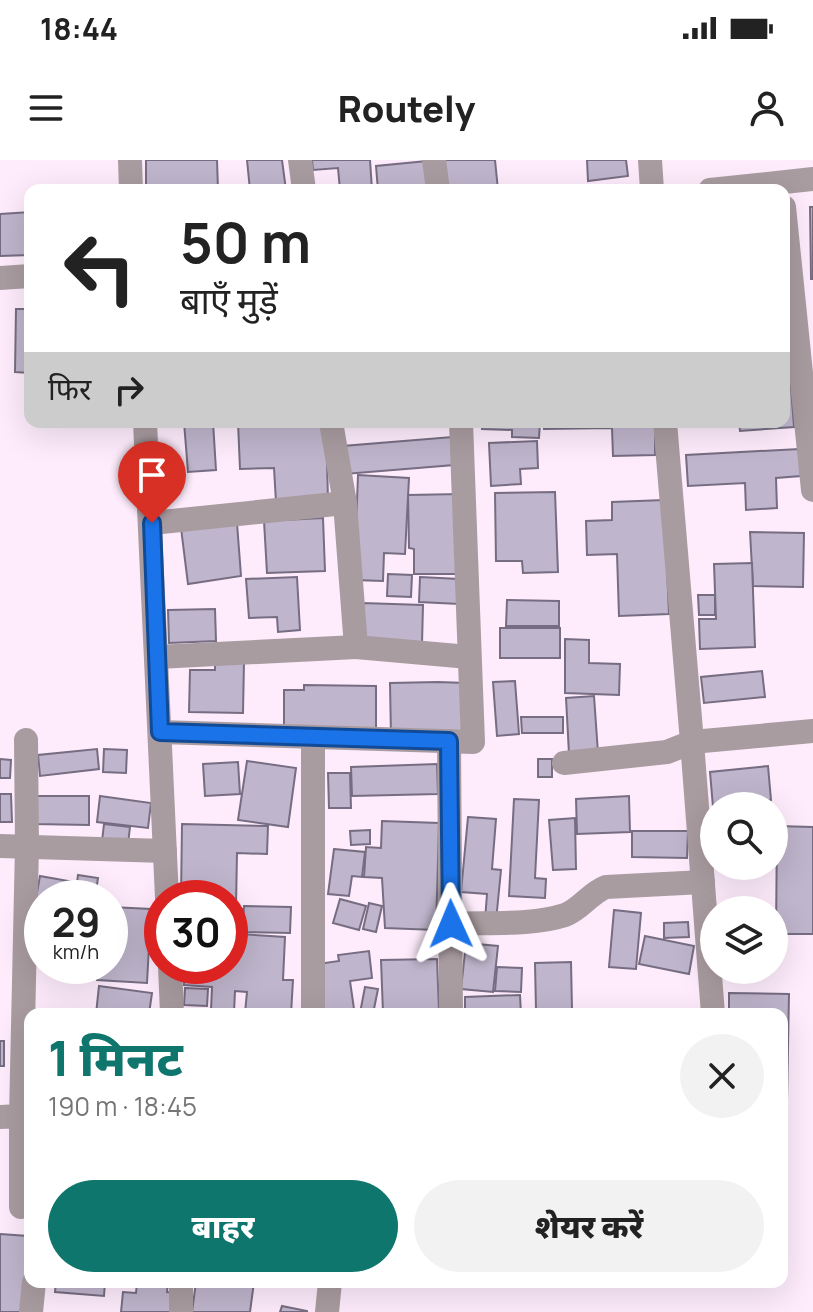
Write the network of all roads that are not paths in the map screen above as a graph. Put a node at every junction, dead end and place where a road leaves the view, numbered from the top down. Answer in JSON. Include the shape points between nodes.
{"nodes":[{"id":1,"x":130,"y":160,"type":"edge"},
{"id":2,"x":300,"y":160,"type":"edge"},
{"id":3,"x":434,"y":160,"type":"edge"},
{"id":4,"x":650,"y":160,"type":"edge"},
{"id":5,"x":813,"y":179,"type":"edge"},
{"id":6,"x":131,"y":184,"type":"edge"},
{"id":7,"x":303,"y":184,"type":"edge"},
{"id":8,"x":437,"y":184,"type":"edge"},
{"id":9,"x":652,"y":184,"type":"edge"},
{"id":10,"x":790,"y":184,"type":"edge"},
{"id":11,"x":790,"y":266,"type":"edge"},
{"id":12,"x":24,"y":276,"type":"edge"},
{"id":13,"x":0,"y":278,"type":"edge"},
{"id":14,"x":145,"y":428,"type":"edge"},
{"id":15,"x":332,"y":428,"type":"edge"},
{"id":16,"x":461,"y":428,"type":"edge"},
{"id":17,"x":666,"y":428,"type":"edge"},
{"id":18,"x":813,"y":490,"type":"edge"},
{"id":19,"x":345,"y":503,"type":"junction"},
{"id":20,"x":152,"y":523,"type":"junction"},
{"id":21,"x":356,"y":647,"type":"junction"},
{"id":22,"x":157,"y":657,"type":"junction"},
{"id":23,"x":469,"y":657,"type":"junction"},
{"id":24,"x":813,"y":731,"type":"edge"},
{"id":25,"x":160,"y":732,"type":"junction"},
{"id":26,"x":313,"y":737,"type":"junction"},
{"id":27,"x":26,"y":740,"type":"dead end"},
{"id":28,"x":449,"y":741,"type":"junction"},
{"id":29,"x":692,"y":742,"type":"junction"},
{"id":30,"x":564,"y":763,"type":"dead end"},
{"id":31,"x":0,"y":846,"type":"edge"},
{"id":32,"x":27,"y":846,"type":"junction"},
{"id":33,"x":165,"y":851,"type":"junction"},
{"id":34,"x":166,"y":880,"type":"edge"},
{"id":35,"x":703,"y":882,"type":"junction"},
{"id":36,"x":451,"y":924,"type":"junction"},
{"id":37,"x":171,"y":984,"type":"edge"},
{"id":38,"x":172,"y":1008,"type":"edge"},
{"id":39,"x":313,"y":1008,"type":"edge"},
{"id":40,"x":451,"y":1008,"type":"edge"},
{"id":41,"x":708,"y":1008,"type":"edge"},
{"id":42,"x":17,"y":1117,"type":"edge"},
{"id":43,"x":17,"y":1207,"type":"edge"},
{"id":44,"x":33,"y":1288,"type":"edge"},
{"id":45,"x":181,"y":1288,"type":"edge"},
{"id":46,"x":329,"y":1288,"type":"edge"},
{"id":47,"x":31,"y":1312,"type":"edge"},
{"id":48,"x":181,"y":1312,"type":"edge"},
{"id":49,"x":327,"y":1312,"type":"edge"}],
"edges":[{"from":1,"to":6,"type":"street"},
{"from":2,"to":7,"type":"street"},
{"from":3,"to":8,"type":"street"},
{"from":4,"to":9,"type":"street"},
{"from":5,"to":10,"type":"street"},
{"from":11,"to":18,"type":"street"},
{"from":12,"to":13,"type":"street"},
{"from":14,"to":20,"type":"street"},
{"from":15,"to":19,"type":"street"},
{"from":16,"to":23,"type":"street"},
{"from":17,"to":29,"type":"street"},
{"from":19,"to":20,"type":"street"},
{"from":19,"to":21,"type":"street"},
{"from":20,"to":22,"type":"street"},
{"from":21,"to":22,"type":"street"},
{"from":21,"to":23,"type":"street"},
{"from":22,"to":25,"type":"street"},
{"from":23,"to":28,"type":"street","via":[[473,742]]},
{"from":24,"to":29,"type":"street"},
{"from":25,"to":26,"type":"street"},
{"from":25,"to":33,"type":"street"},
{"from":26,"to":28,"type":"street"},
{"from":26,"to":39,"type":"street"},
{"from":27,"to":32,"type":"street"},
{"from":28,"to":36,"type":"street"},
{"from":29,"to":30,"type":"street","via":[[667,752]]},
{"from":29,"to":35,"type":"street"},
{"from":31,"to":32,"type":"street"},
{"from":32,"to":33,"type":"street"},
{"from":32,"to":42,"type":"street"},
{"from":33,"to":34,"type":"street"},
{"from":35,"to":36,"type":"street","via":[[606,887],[572,912],[554,917]]},
{"from":35,"to":41,"type":"street"},
{"from":36,"to":40,"type":"street"},
{"from":37,"to":38,"type":"street"},
{"from":42,"to":43,"type":"street"},
{"from":44,"to":47,"type":"street"},
{"from":45,"to":48,"type":"street"},
{"from":46,"to":49,"type":"street"}]}
